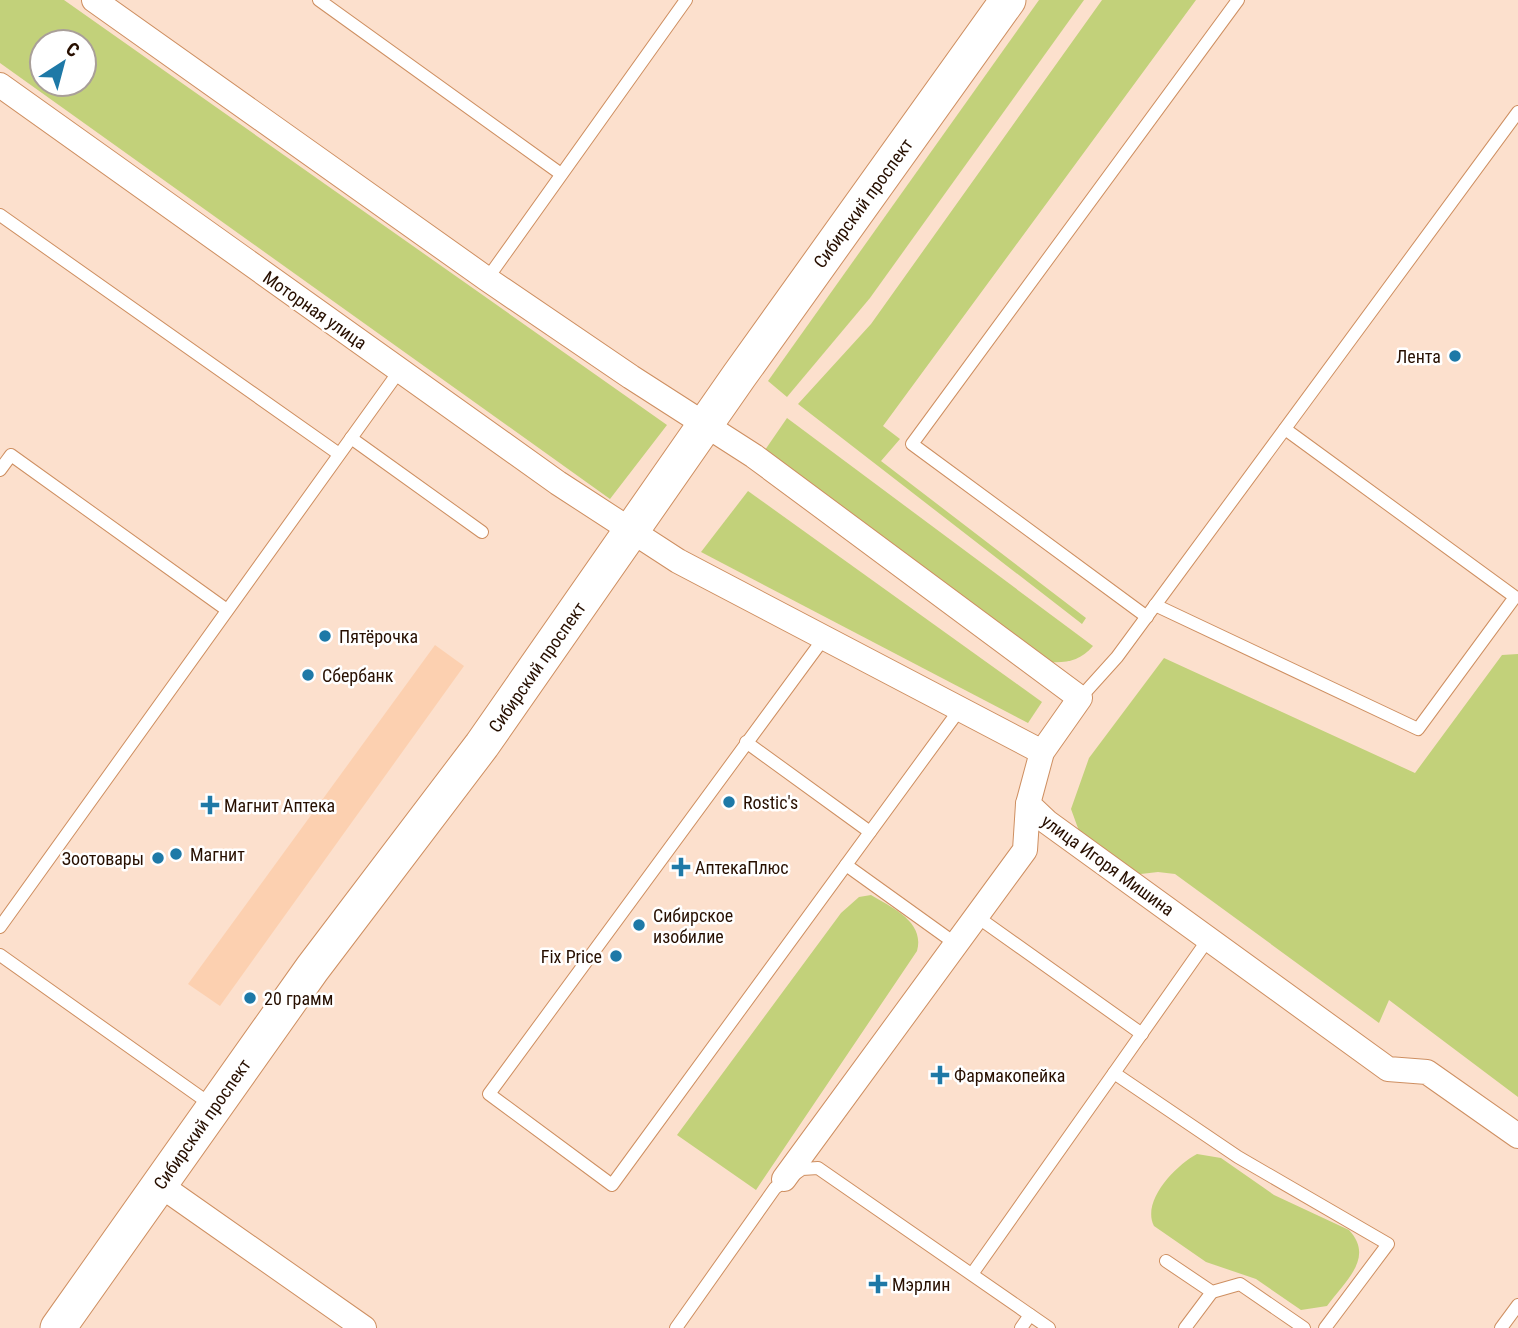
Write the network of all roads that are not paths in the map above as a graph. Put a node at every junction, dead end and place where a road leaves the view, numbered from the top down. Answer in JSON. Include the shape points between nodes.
{"nodes":[{"id":1,"x":94,"y":0,"type":"edge"},
{"id":2,"x":319,"y":0,"type":"edge"},
{"id":3,"x":686,"y":0,"type":"edge"},
{"id":4,"x":1008,"y":0,"type":"edge"},
{"id":5,"x":1238,"y":0,"type":"edge"},
{"id":6,"x":0,"y":85,"type":"edge"},
{"id":7,"x":1518,"y":111,"type":"edge"},
{"id":8,"x":561,"y":174,"type":"junction"},
{"id":9,"x":0,"y":215,"type":"edge"},
{"id":10,"x":486,"y":279,"type":"junction"},
{"id":11,"x":400,"y":370,"type":"junction"},
{"id":12,"x":706,"y":425,"type":"junction"},
{"id":13,"x":1285,"y":429,"type":"junction"},
{"id":14,"x":351,"y":438,"type":"junction"},
{"id":15,"x":339,"y":454,"type":"junction"},
{"id":16,"x":0,"y":470,"type":"edge"},
{"id":17,"x":631,"y":531,"type":"junction"},
{"id":18,"x":482,"y":532,"type":"dead end"},
{"id":19,"x":1155,"y":606,"type":"junction"},
{"id":20,"x":227,"y":610,"type":"junction"},
{"id":21,"x":1147,"y":617,"type":"junction"},
{"id":22,"x":824,"y":638,"type":"junction"},
{"id":23,"x":1080,"y":698,"type":"junction"},
{"id":24,"x":960,"y":709,"type":"junction"},
{"id":25,"x":746,"y":742,"type":"junction"},
{"id":26,"x":1042,"y":752,"type":"junction"},
{"id":27,"x":1028,"y":804,"type":"junction"},
{"id":28,"x":870,"y":832,"type":"junction"},
{"id":29,"x":846,"y":864,"type":"junction"},
{"id":30,"x":976,"y":916,"type":"junction"},
{"id":31,"x":0,"y":927,"type":"edge"},
{"id":32,"x":1209,"y":938,"type":"junction"},
{"id":33,"x":956,"y":944,"type":"junction"},
{"id":34,"x":0,"y":955,"type":"edge"},
{"id":35,"x":1142,"y":1034,"type":"junction"},
{"id":36,"x":1114,"y":1073,"type":"junction"},
{"id":37,"x":214,"y":1107,"type":"junction"},
{"id":38,"x":1518,"y":1136,"type":"edge"},
{"id":39,"x":783,"y":1179,"type":"junction"},
{"id":40,"x":160,"y":1185,"type":"junction"},
{"id":41,"x":1166,"y":1261,"type":"dead end"},
{"id":42,"x":972,"y":1274,"type":"junction"},
{"id":43,"x":1212,"y":1292,"type":"junction"},
{"id":44,"x":1518,"y":1305,"type":"edge"},
{"id":45,"x":1030,"y":1315,"type":"junction"},
{"id":46,"x":58,"y":1328,"type":"edge"},
{"id":47,"x":364,"y":1328,"type":"edge"},
{"id":48,"x":676,"y":1328,"type":"edge"},
{"id":49,"x":1021,"y":1328,"type":"edge"},
{"id":50,"x":1049,"y":1328,"type":"edge"},
{"id":51,"x":1185,"y":1328,"type":"edge"},
{"id":52,"x":1304,"y":1328,"type":"edge"},
{"id":53,"x":1325,"y":1328,"type":"edge"},
{"id":54,"x":1502,"y":1328,"type":"edge"}],
"edges":[{"from":1,"to":10,"type":"street"},
{"from":2,"to":8,"type":"lane"},
{"from":3,"to":8,"type":"lane"},
{"from":4,"to":12,"type":"main road","name":"Сибирский проспект"},
{"from":5,"to":21,"type":"lane","via":[[912,444]]},
{"from":6,"to":11,"type":"street","name":"Моторная улица"},
{"from":7,"to":13,"type":"lane"},
{"from":8,"to":10,"type":"lane"},
{"from":9,"to":15,"type":"lane"},
{"from":10,"to":12,"type":"street"},
{"from":11,"to":14,"type":"lane"},
{"from":11,"to":17,"type":"street","name":"Моторная улица"},
{"from":12,"to":17,"type":"main road","name":"Сибирский проспект"},
{"from":12,"to":23,"type":"street"},
{"from":13,"to":19,"type":"lane"},
{"from":13,"to":19,"type":"lane","via":[[1515,597],[1418,729]]},
{"from":14,"to":15,"type":"lane"},
{"from":14,"to":18,"type":"lane"},
{"from":15,"to":20,"type":"lane"},
{"from":16,"to":20,"type":"lane","via":[[11,455]]},
{"from":17,"to":22,"type":"street"},
{"from":17,"to":37,"type":"main road","name":"Сибирский проспект","via":[[482,745]]},
{"from":19,"to":21,"type":"lane"},
{"from":20,"to":31,"type":"lane"},
{"from":21,"to":23,"type":"lane"},
{"from":22,"to":24,"type":"street"},
{"from":22,"to":25,"type":"lane"},
{"from":23,"to":26,"type":"street"},
{"from":24,"to":26,"type":"street"},
{"from":24,"to":28,"type":"lane"},
{"from":25,"to":28,"type":"lane"},
{"from":25,"to":29,"type":"lane","via":[[489,1094],[612,1185]]},
{"from":26,"to":27,"type":"street","name":"улица Игоря Мишина"},
{"from":27,"to":30,"type":"street","via":[[1025,850]]},
{"from":27,"to":32,"type":"street","name":"улица Игоря Мишина","via":[[1046,822]]},
{"from":28,"to":29,"type":"lane"},
{"from":29,"to":33,"type":"lane"},
{"from":30,"to":33,"type":"street"},
{"from":30,"to":35,"type":"lane"},
{"from":32,"to":35,"type":"lane"},
{"from":32,"to":38,"type":"street","name":"улица Игоря Мишина","via":[[1388,1069],[1427,1072]]},
{"from":33,"to":39,"type":"street"},
{"from":34,"to":37,"type":"lane"},
{"from":35,"to":36,"type":"lane"},
{"from":36,"to":42,"type":"lane"},
{"from":36,"to":53,"type":"lane","via":[[1238,1157],[1388,1244]]},
{"from":37,"to":40,"type":"main road","name":"Сибирский проспект"},
{"from":39,"to":42,"type":"lane","via":[[802,1169],[818,1168]]},
{"from":39,"to":48,"type":"lane"},
{"from":40,"to":46,"type":"main road","name":"Сибирский проспект"},
{"from":40,"to":47,"type":"street"},
{"from":41,"to":43,"type":"lane"},
{"from":42,"to":45,"type":"lane"},
{"from":43,"to":51,"type":"lane"},
{"from":43,"to":52,"type":"lane","via":[[1240,1284]]},
{"from":44,"to":54,"type":"lane"},
{"from":45,"to":49,"type":"lane"},
{"from":45,"to":50,"type":"lane"}]}
